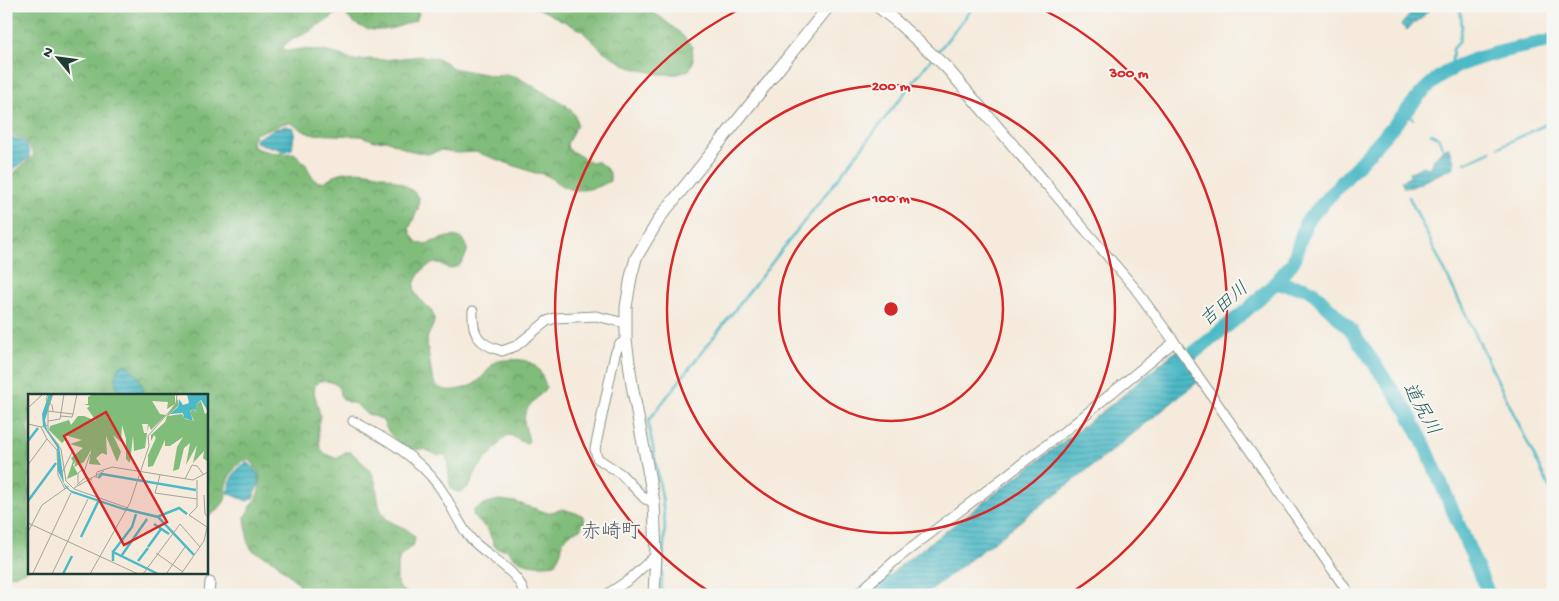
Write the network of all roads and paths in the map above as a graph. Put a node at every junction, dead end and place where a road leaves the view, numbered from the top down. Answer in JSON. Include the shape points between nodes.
{"nodes":[{"id":1,"x":829,"y":6,"type":"edge"},
{"id":2,"x":877,"y":6,"type":"edge"},
{"id":3,"x":1046,"y":184,"type":"joint"},
{"id":4,"x":474,"y":311,"type":"dead end"},
{"id":5,"x":625,"y":323,"type":"junction"},
{"id":6,"x":626,"y":340,"type":"junction"},
{"id":7,"x":1175,"y":343,"type":"junction"},
{"id":8,"x":353,"y":421,"type":"dead end"},
{"id":9,"x":654,"y":502,"type":"junction"},
{"id":10,"x":656,"y":555,"type":"junction"},
{"id":11,"x":210,"y":582,"type":"dead end"},
{"id":12,"x":209,"y":595,"type":"edge"},
{"id":13,"x":524,"y":595,"type":"edge"},
{"id":14,"x":606,"y":595,"type":"edge"},
{"id":15,"x":654,"y":595,"type":"edge"},
{"id":16,"x":856,"y":595,"type":"edge"},
{"id":17,"x":1350,"y":595,"type":"edge"}],
"edges":[{"from":1,"to":5,"type":"street","via":[[661,216],[636,258],[630,277]]},
{"from":2,"to":3,"type":"street","via":[[946,67]]},
{"from":3,"to":7,"type":"street","via":[[1134,288]]},
{"from":4,"to":5,"type":"street","via":[[476,335],[502,351],[516,346],[555,318],[596,316]]},
{"from":5,"to":6,"type":"street"},
{"from":6,"to":9,"type":"street"},
{"from":6,"to":9,"type":"street","via":[[615,354],[595,449],[597,458],[622,474],[645,499]]},
{"from":7,"to":16,"type":"street"},
{"from":7,"to":17,"type":"street"},
{"from":8,"to":13,"type":"street","via":[[390,442],[429,474],[472,539],[513,575]]},
{"from":9,"to":10,"type":"street"},
{"from":10,"to":14,"type":"street"},
{"from":10,"to":15,"type":"street"},
{"from":11,"to":12,"type":"street"}]}
